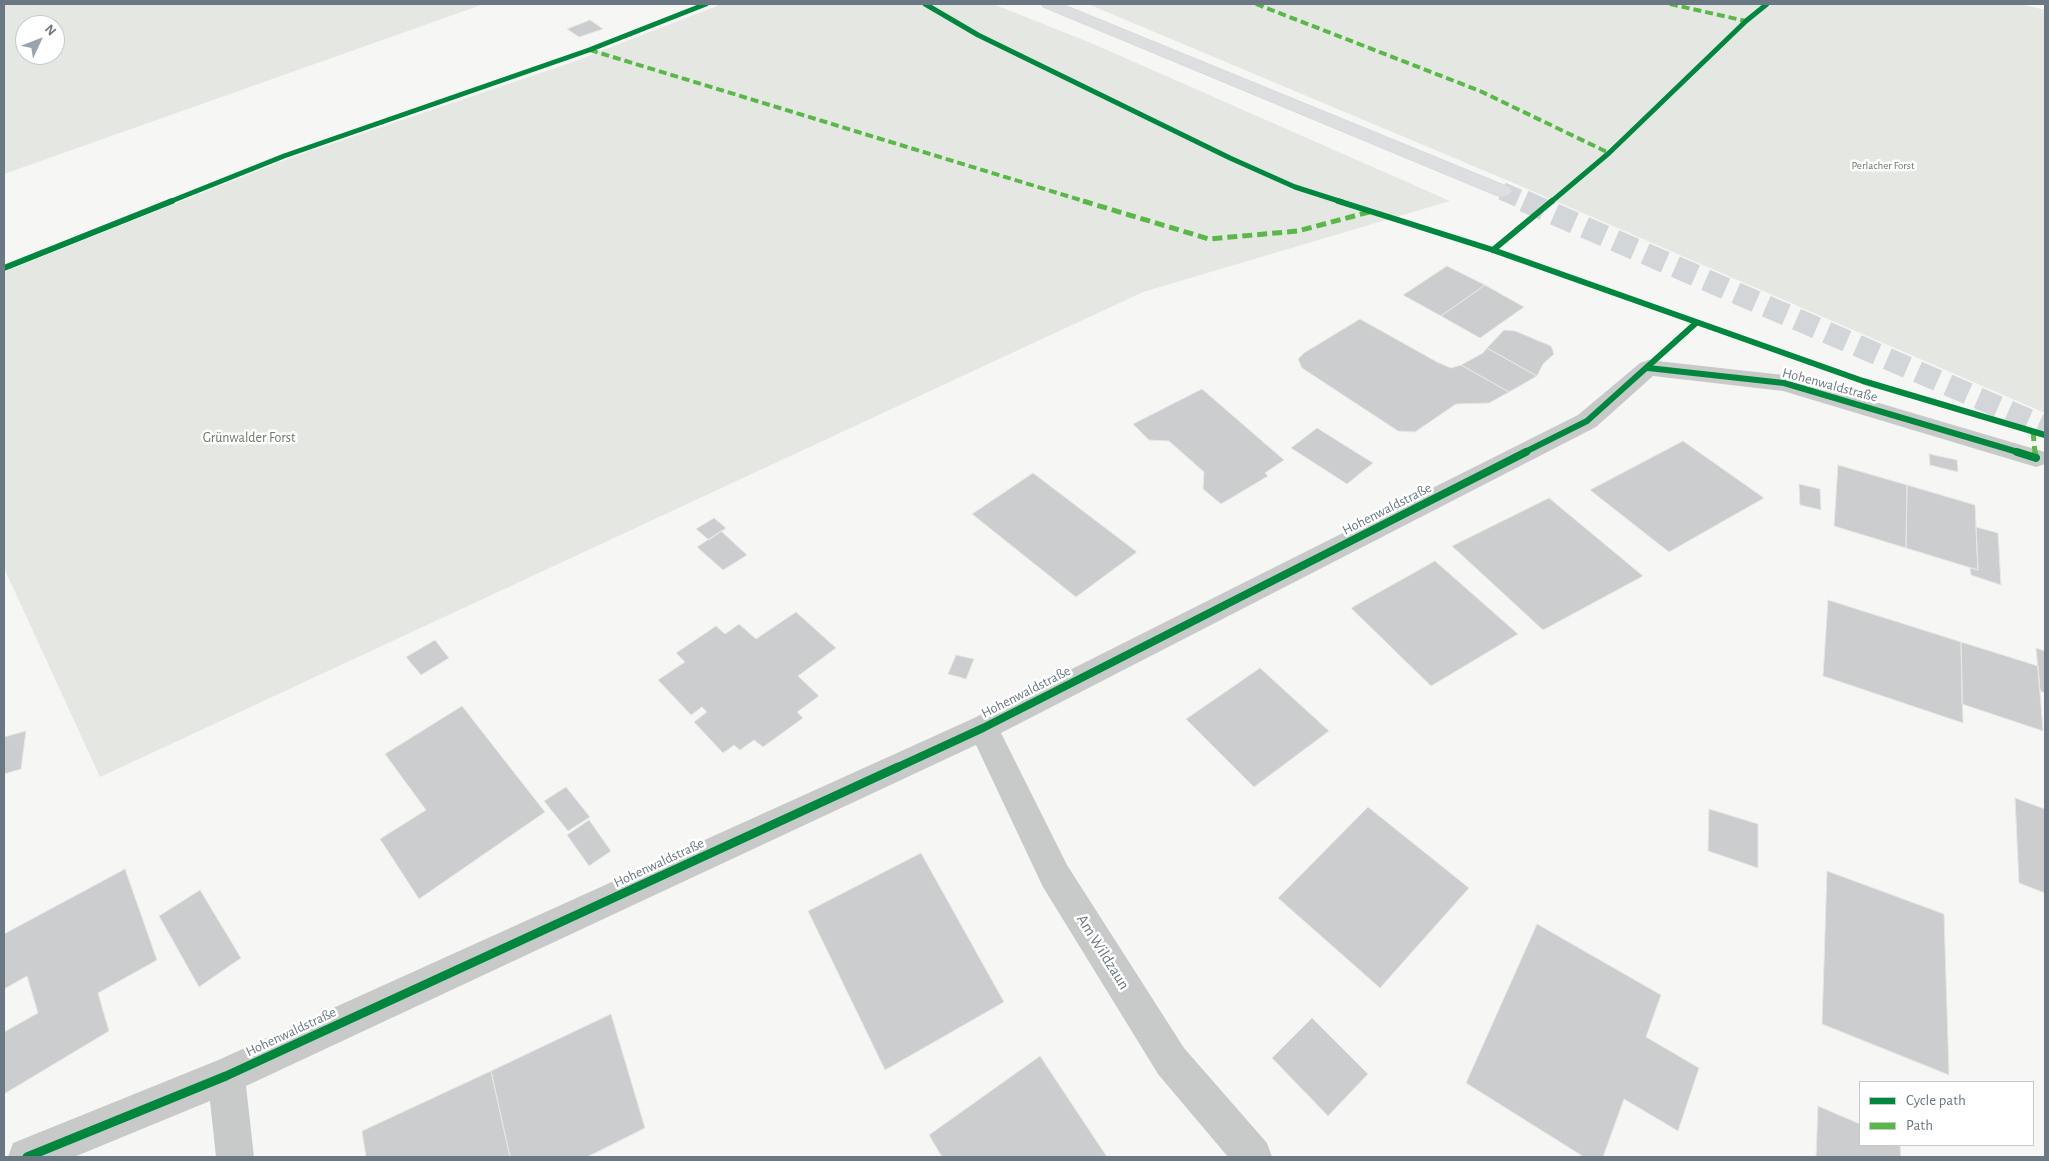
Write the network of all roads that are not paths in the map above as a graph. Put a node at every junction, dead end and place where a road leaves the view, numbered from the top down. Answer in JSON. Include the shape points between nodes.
{"nodes":[{"id":1,"x":1050,"y":4,"type":"edge"},
{"id":2,"x":1502,"y":191,"type":"tunnel mouth"},
{"id":3,"x":2036,"y":458,"type":"dead end"},
{"id":4,"x":983,"y":728,"type":"junction"},
{"id":5,"x":226,"y":1076,"type":"junction"},
{"id":6,"x":27,"y":1157,"type":"edge"},
{"id":7,"x":235,"y":1157,"type":"edge"},
{"id":8,"x":1252,"y":1157,"type":"edge"}],
"edges":[{"from":1,"to":2,"type":"main road"},
{"from":3,"to":4,"type":"street","name":"Hohenwaldstraße","via":[[1784,383],[1648,368],[1587,421]]},
{"from":4,"to":5,"type":"street","name":"Hohenwaldstraße"},
{"from":4,"to":8,"type":"street","name":"Am Wildzaun","via":[[1055,876],[1166,1052]]},
{"from":5,"to":6,"type":"street","name":"Hohenwaldstraße"},
{"from":5,"to":7,"type":"street"}]}
